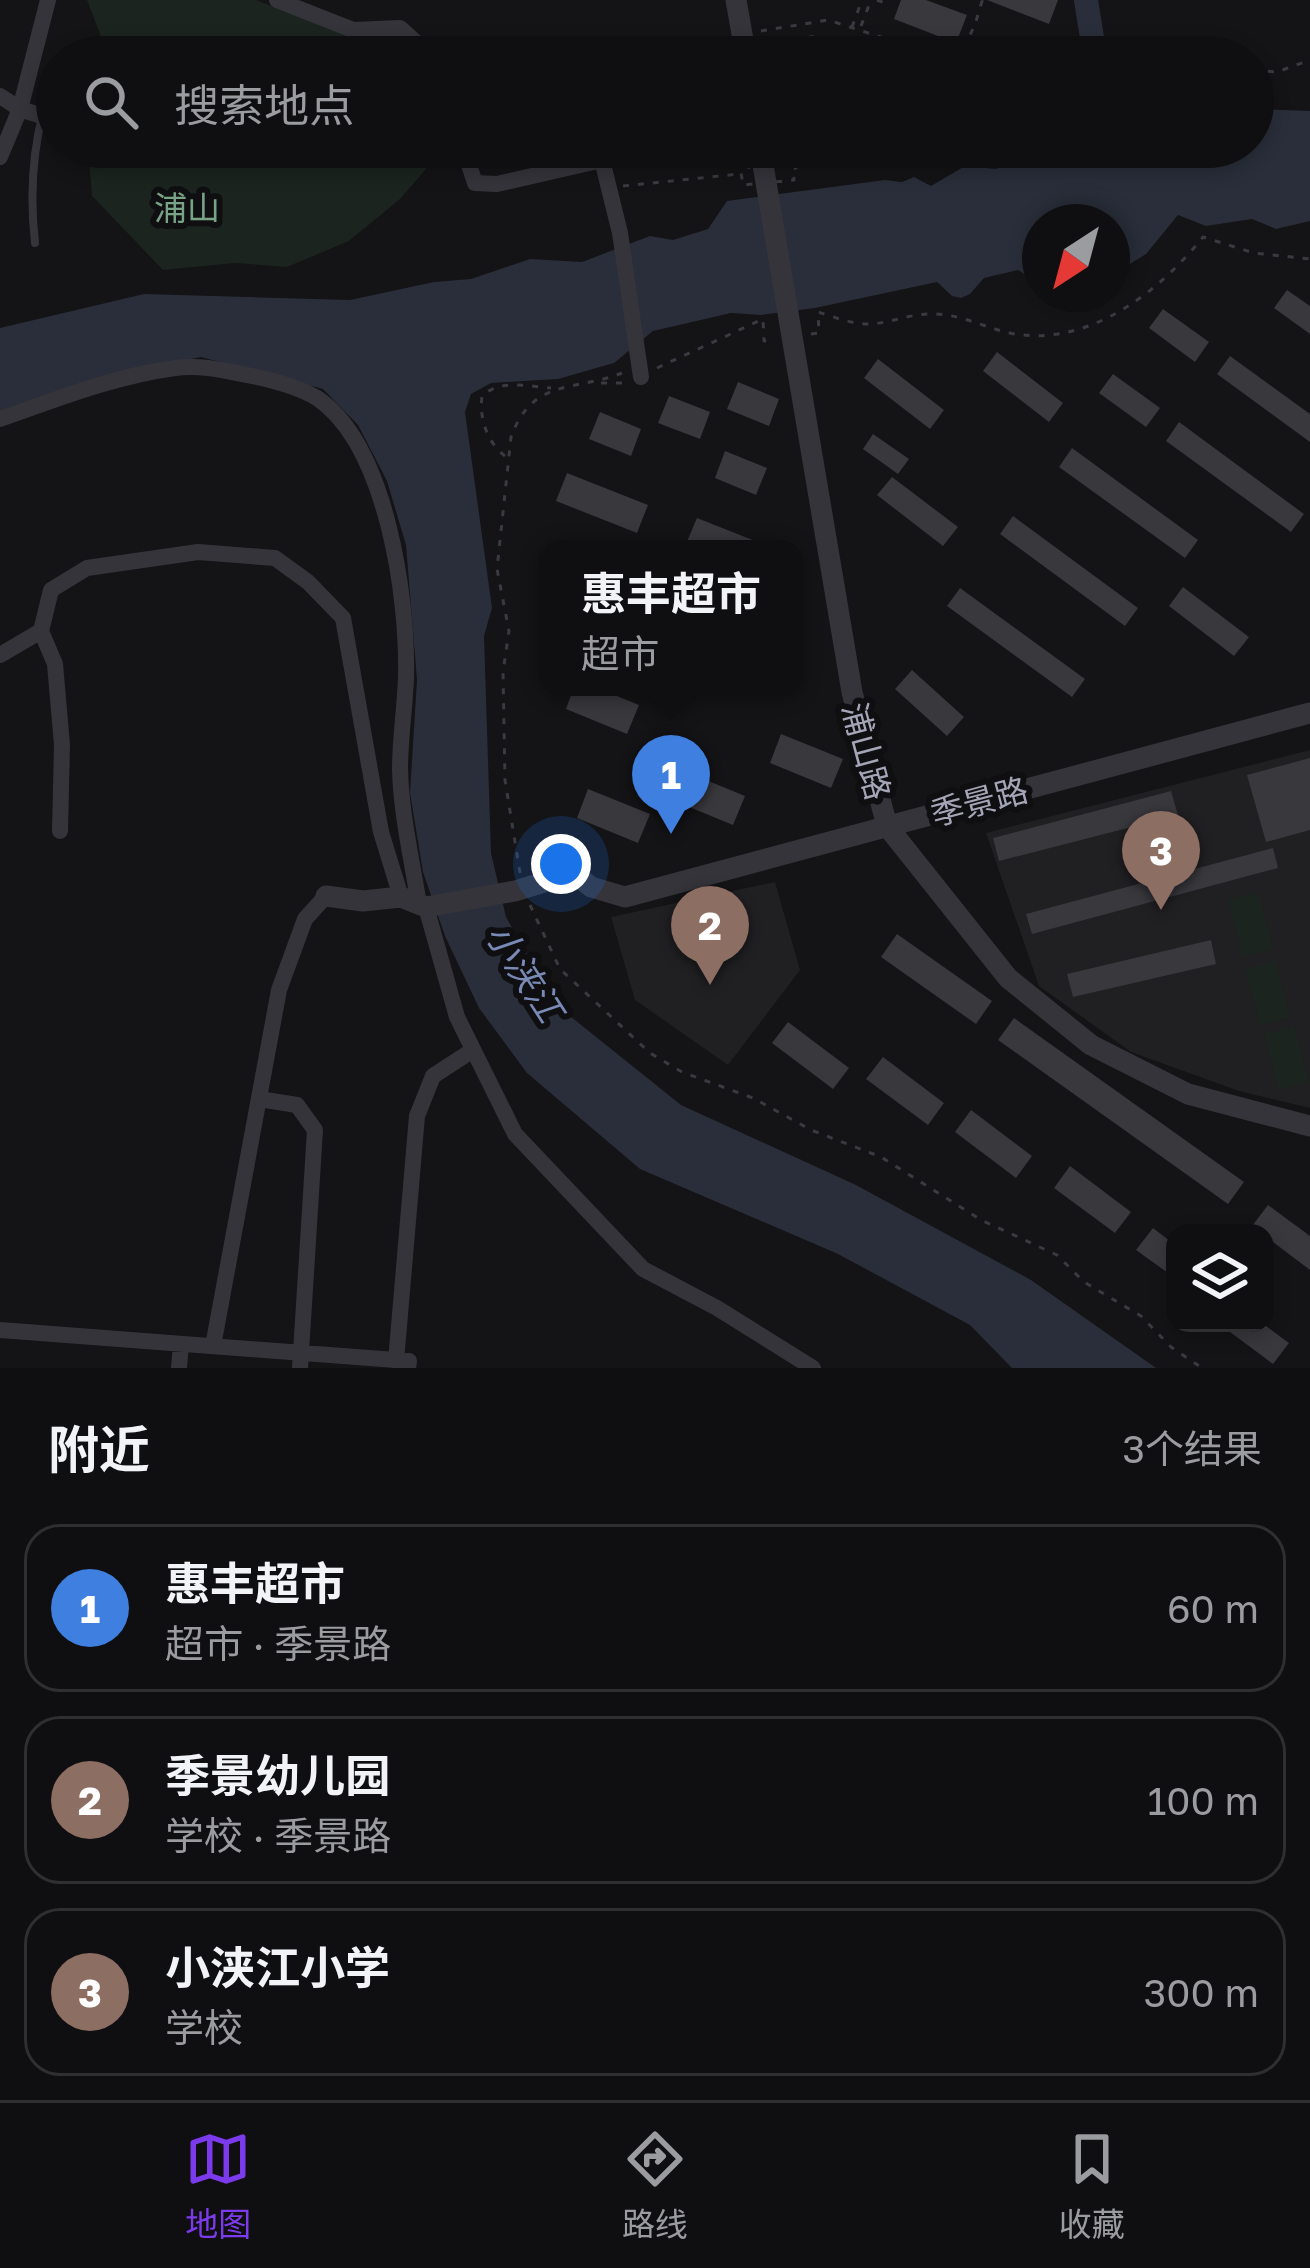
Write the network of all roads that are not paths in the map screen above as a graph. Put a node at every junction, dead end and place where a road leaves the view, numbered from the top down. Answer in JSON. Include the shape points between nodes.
{"nodes":[{"id":1,"x":48,"y":0,"type":"edge"},
{"id":2,"x":277,"y":0,"type":"edge"},
{"id":3,"x":307,"y":0,"type":"edge"},
{"id":4,"x":318,"y":0,"type":"edge"},
{"id":5,"x":736,"y":0,"type":"edge"},
{"id":6,"x":39,"y":36,"type":"edge"},
{"id":7,"x":409,"y":36,"type":"edge"},
{"id":8,"x":742,"y":36,"type":"edge"},
{"id":9,"x":36,"y":47,"type":"edge"},
{"id":10,"x":0,"y":96,"type":"edge"},
{"id":11,"x":20,"y":110,"type":"junction"},
{"id":12,"x":36,"y":114,"type":"edge"},
{"id":13,"x":36,"y":149,"type":"edge"},
{"id":14,"x":0,"y":157,"type":"edge"},
{"id":15,"x":470,"y":168,"type":"edge"},
{"id":16,"x":567,"y":168,"type":"edge"},
{"id":17,"x":603,"y":168,"type":"edge"},
{"id":18,"x":763,"y":168,"type":"edge"},
{"id":19,"x":35,"y":244,"type":"dead end"},
{"id":20,"x":640,"y":366,"type":"road end"},
{"id":21,"x":0,"y":419,"type":"edge"},
{"id":22,"x":41,"y":631,"type":"junction"},
{"id":23,"x":0,"y":655,"type":"edge"},
{"id":24,"x":1310,"y":713,"type":"edge"},
{"id":25,"x":887,"y":826,"type":"junction"},
{"id":26,"x":60,"y":831,"type":"dead end"},
{"id":27,"x":326,"y":896,"type":"joint"},
{"id":28,"x":415,"y":903,"type":"junction"},
{"id":29,"x":473,"y":1050,"type":"junction"},
{"id":30,"x":259,"y":1099,"type":"junction"},
{"id":31,"x":1310,"y":1126,"type":"edge"},
{"id":32,"x":0,"y":1330,"type":"edge"},
{"id":33,"x":181,"y":1344,"type":"junction"},
{"id":34,"x":213,"y":1346,"type":"junction"},
{"id":35,"x":300,"y":1361,"type":"edge"},
{"id":36,"x":402,"y":1364,"type":"edge"},
{"id":37,"x":179,"y":1368,"type":"edge"},
{"id":38,"x":813,"y":1368,"type":"edge"}],
"edges":[{"from":1,"to":6,"type":"street"},
{"from":2,"to":7,"type":"street","via":[[353,30],[400,28]]},
{"from":3,"to":4,"type":"street"},
{"from":5,"to":8,"type":"street"},
{"from":9,"to":11,"type":"street"},
{"from":10,"to":11,"type":"street"},
{"from":11,"to":12,"type":"street"},
{"from":11,"to":14,"type":"street"},
{"from":13,"to":19,"type":"lane"},
{"from":15,"to":16,"type":"street","via":[[475,183],[497,184]]},
{"from":17,"to":20,"type":"street"},
{"from":18,"to":25,"type":"street","name":"浦山路","via":[[852,692]]},
{"from":21,"to":28,"type":"street","via":[[179,367],[272,380],[336,416],[379,488],[389,532],[404,627],[400,770]]},
{"from":22,"to":23,"type":"street"},
{"from":22,"to":26,"type":"street","via":[[55,664]]},
{"from":22,"to":28,"type":"street","via":[[52,590],[86,568],[198,552],[275,558],[308,582],[344,618],[381,832]]},
{"from":24,"to":25,"type":"street","name":"季景路"},
{"from":25,"to":28,"type":"street","name":"季景路","via":[[625,897],[574,873]]},
{"from":25,"to":31,"type":"street","name":"浦山路","via":[[1008,978],[1091,1045],[1188,1094]]},
{"from":27,"to":28,"type":"street","name":"季景路"},
{"from":27,"to":30,"type":"street","via":[[305,919],[279,990]]},
{"from":28,"to":29,"type":"street"},
{"from":29,"to":36,"type":"street","via":[[434,1076],[417,1117]]},
{"from":29,"to":38,"type":"street","via":[[515,1134],[643,1269]]},
{"from":30,"to":34,"type":"street"},
{"from":30,"to":35,"type":"street","via":[[297,1105],[314,1130]]},
{"from":32,"to":33,"type":"street"},
{"from":33,"to":34,"type":"street"},
{"from":33,"to":37,"type":"street"},
{"from":34,"to":35,"type":"street"},
{"from":35,"to":36,"type":"street"}]}
